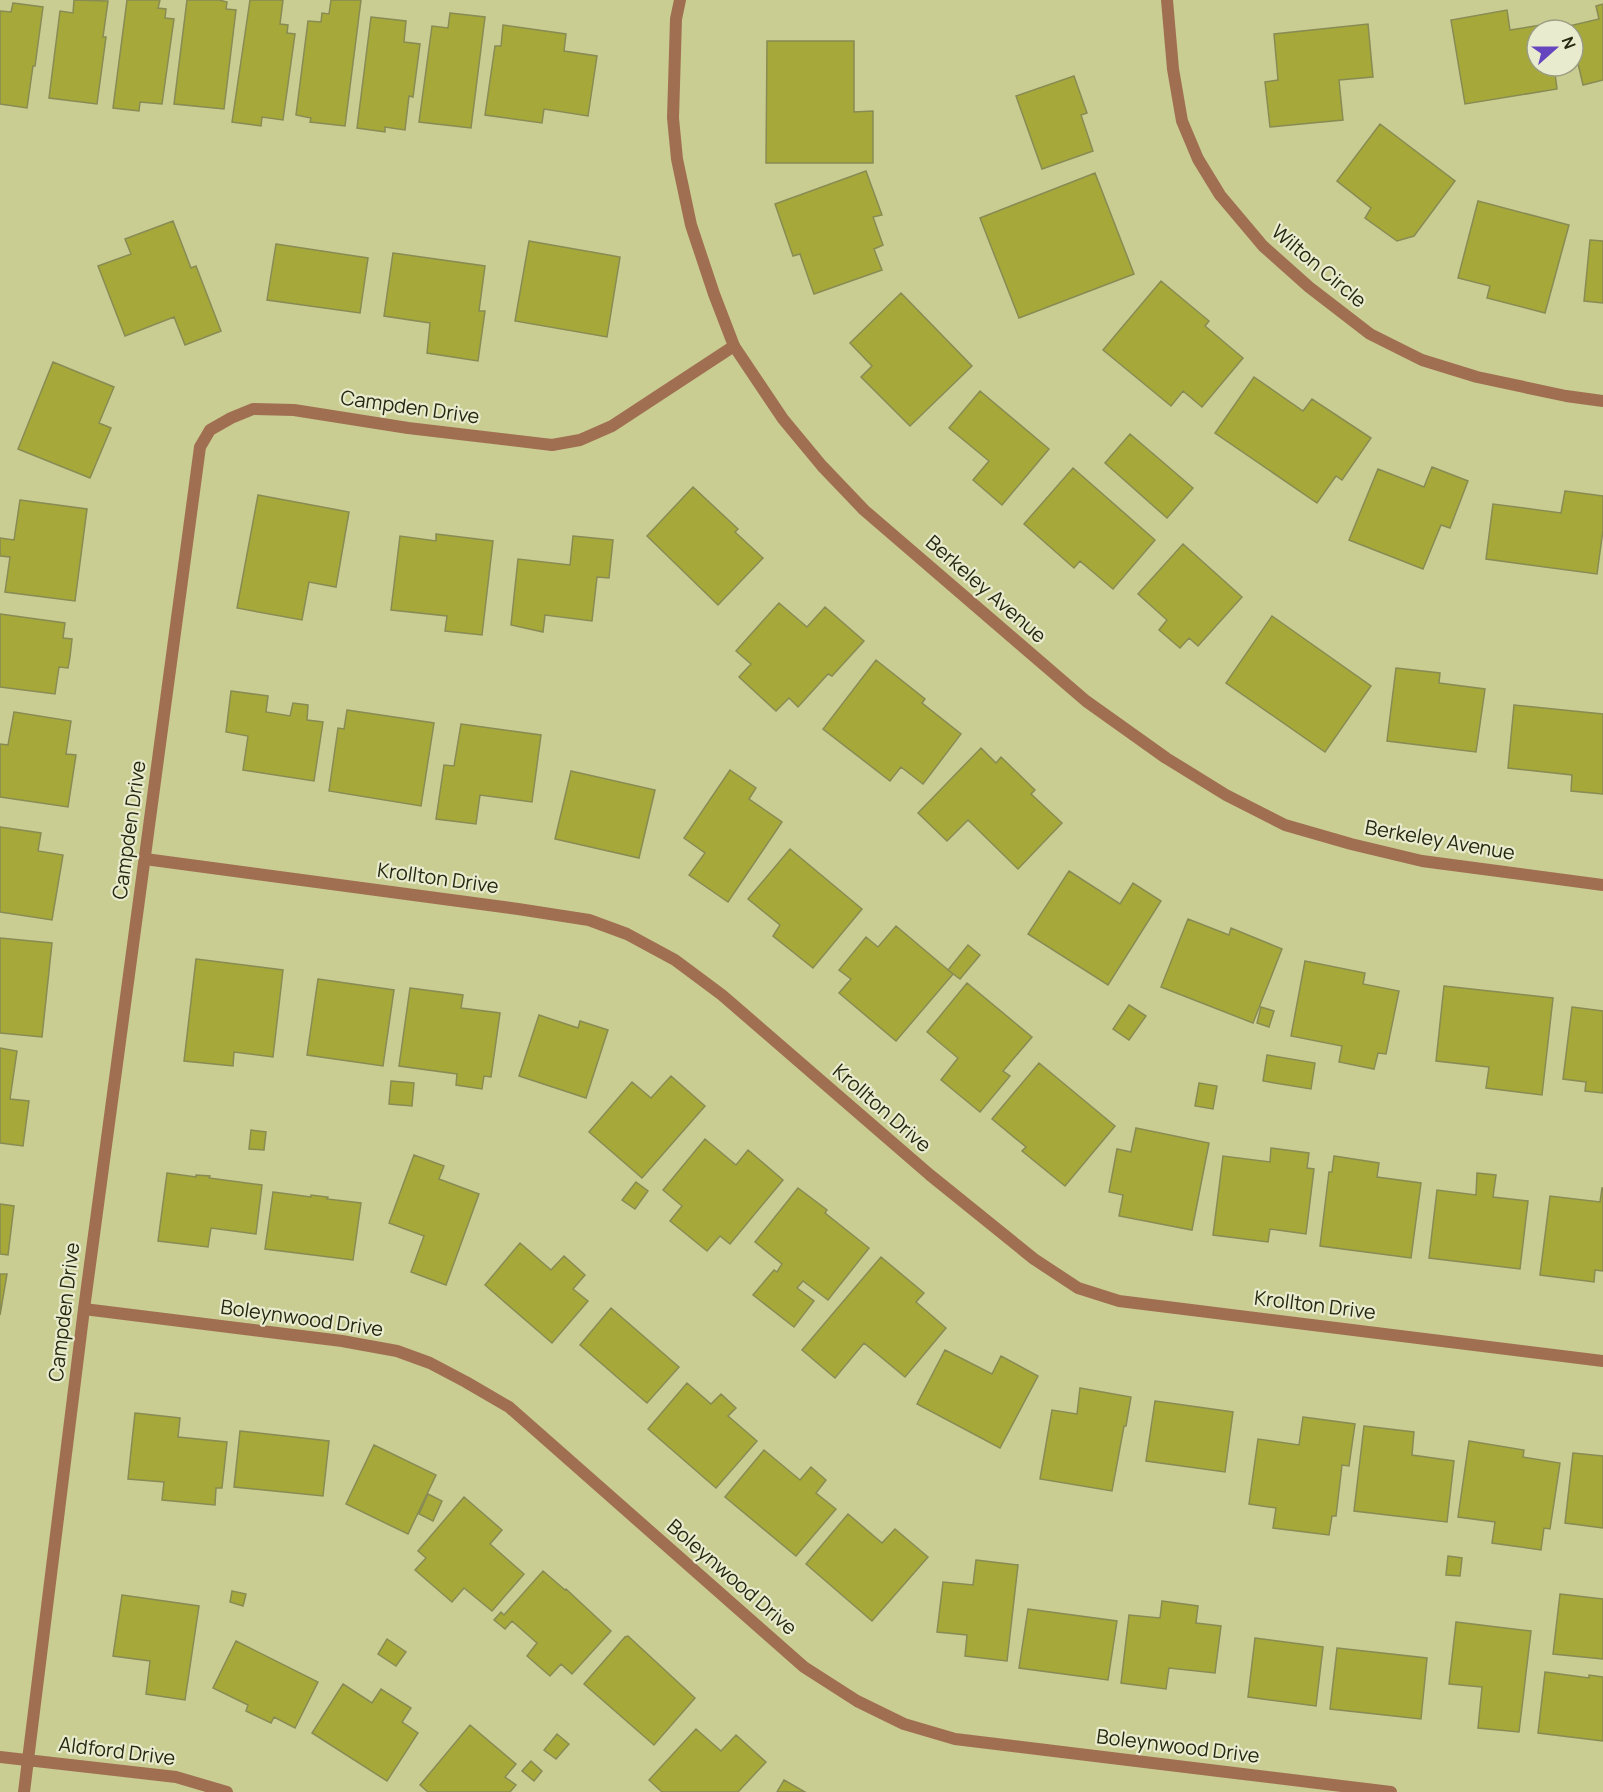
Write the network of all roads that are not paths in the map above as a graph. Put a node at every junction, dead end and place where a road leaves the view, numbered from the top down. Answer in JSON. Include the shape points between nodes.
{"nodes":[{"id":1,"x":680,"y":0,"type":"edge"},
{"id":2,"x":1167,"y":0,"type":"edge"},
{"id":3,"x":734,"y":346,"type":"junction"},
{"id":4,"x":1603,"y":401,"type":"edge"},
{"id":5,"x":145,"y":859,"type":"junction"},
{"id":6,"x":1603,"y":885,"type":"edge"},
{"id":7,"x":84,"y":1309,"type":"junction"},
{"id":8,"x":1603,"y":1361,"type":"edge"},
{"id":9,"x":0,"y":1757,"type":"edge"},
{"id":10,"x":27,"y":1760,"type":"junction"},
{"id":11,"x":24,"y":1792,"type":"edge"},
{"id":12,"x":228,"y":1792,"type":"edge"},
{"id":13,"x":1391,"y":1792,"type":"edge"}],
"edges":[{"from":1,"to":3,"type":"street","name":"Berkeley Avenue","via":[[673,118],[677,159],[691,225]]},
{"from":2,"to":4,"type":"street","name":"Wilton Circle","via":[[1182,121],[1198,159],[1220,195],[1263,246],[1370,334],[1422,360],[1478,377]]},
{"from":3,"to":5,"type":"street","name":"Campden Drive","via":[[612,426],[580,440],[552,445],[294,410],[253,409],[210,430],[200,447]]},
{"from":3,"to":6,"type":"street","name":"Berkeley Avenue","via":[[783,418],[864,510],[1086,701],[1166,758],[1284,825],[1422,861]]},
{"from":5,"to":7,"type":"street","name":"Campden Drive"},
{"from":5,"to":8,"type":"street","name":"Krollton Drive","via":[[530,910],[589,920],[627,934],[675,960],[722,995],[930,1175],[1034,1259],[1078,1288],[1119,1300]]},
{"from":7,"to":10,"type":"street","name":"Campden Drive"},
{"from":7,"to":13,"type":"street","name":"Boleynwood Drive","via":[[342,1341],[397,1351],[430,1363],[509,1407],[804,1667],[857,1701],[904,1724],[955,1739]]},
{"from":9,"to":10,"type":"street","name":"Aldford Drive"},
{"from":10,"to":11,"type":"street","name":"Campden Drive"},
{"from":10,"to":12,"type":"street","name":"Aldford Drive","via":[[176,1777]]}]}
